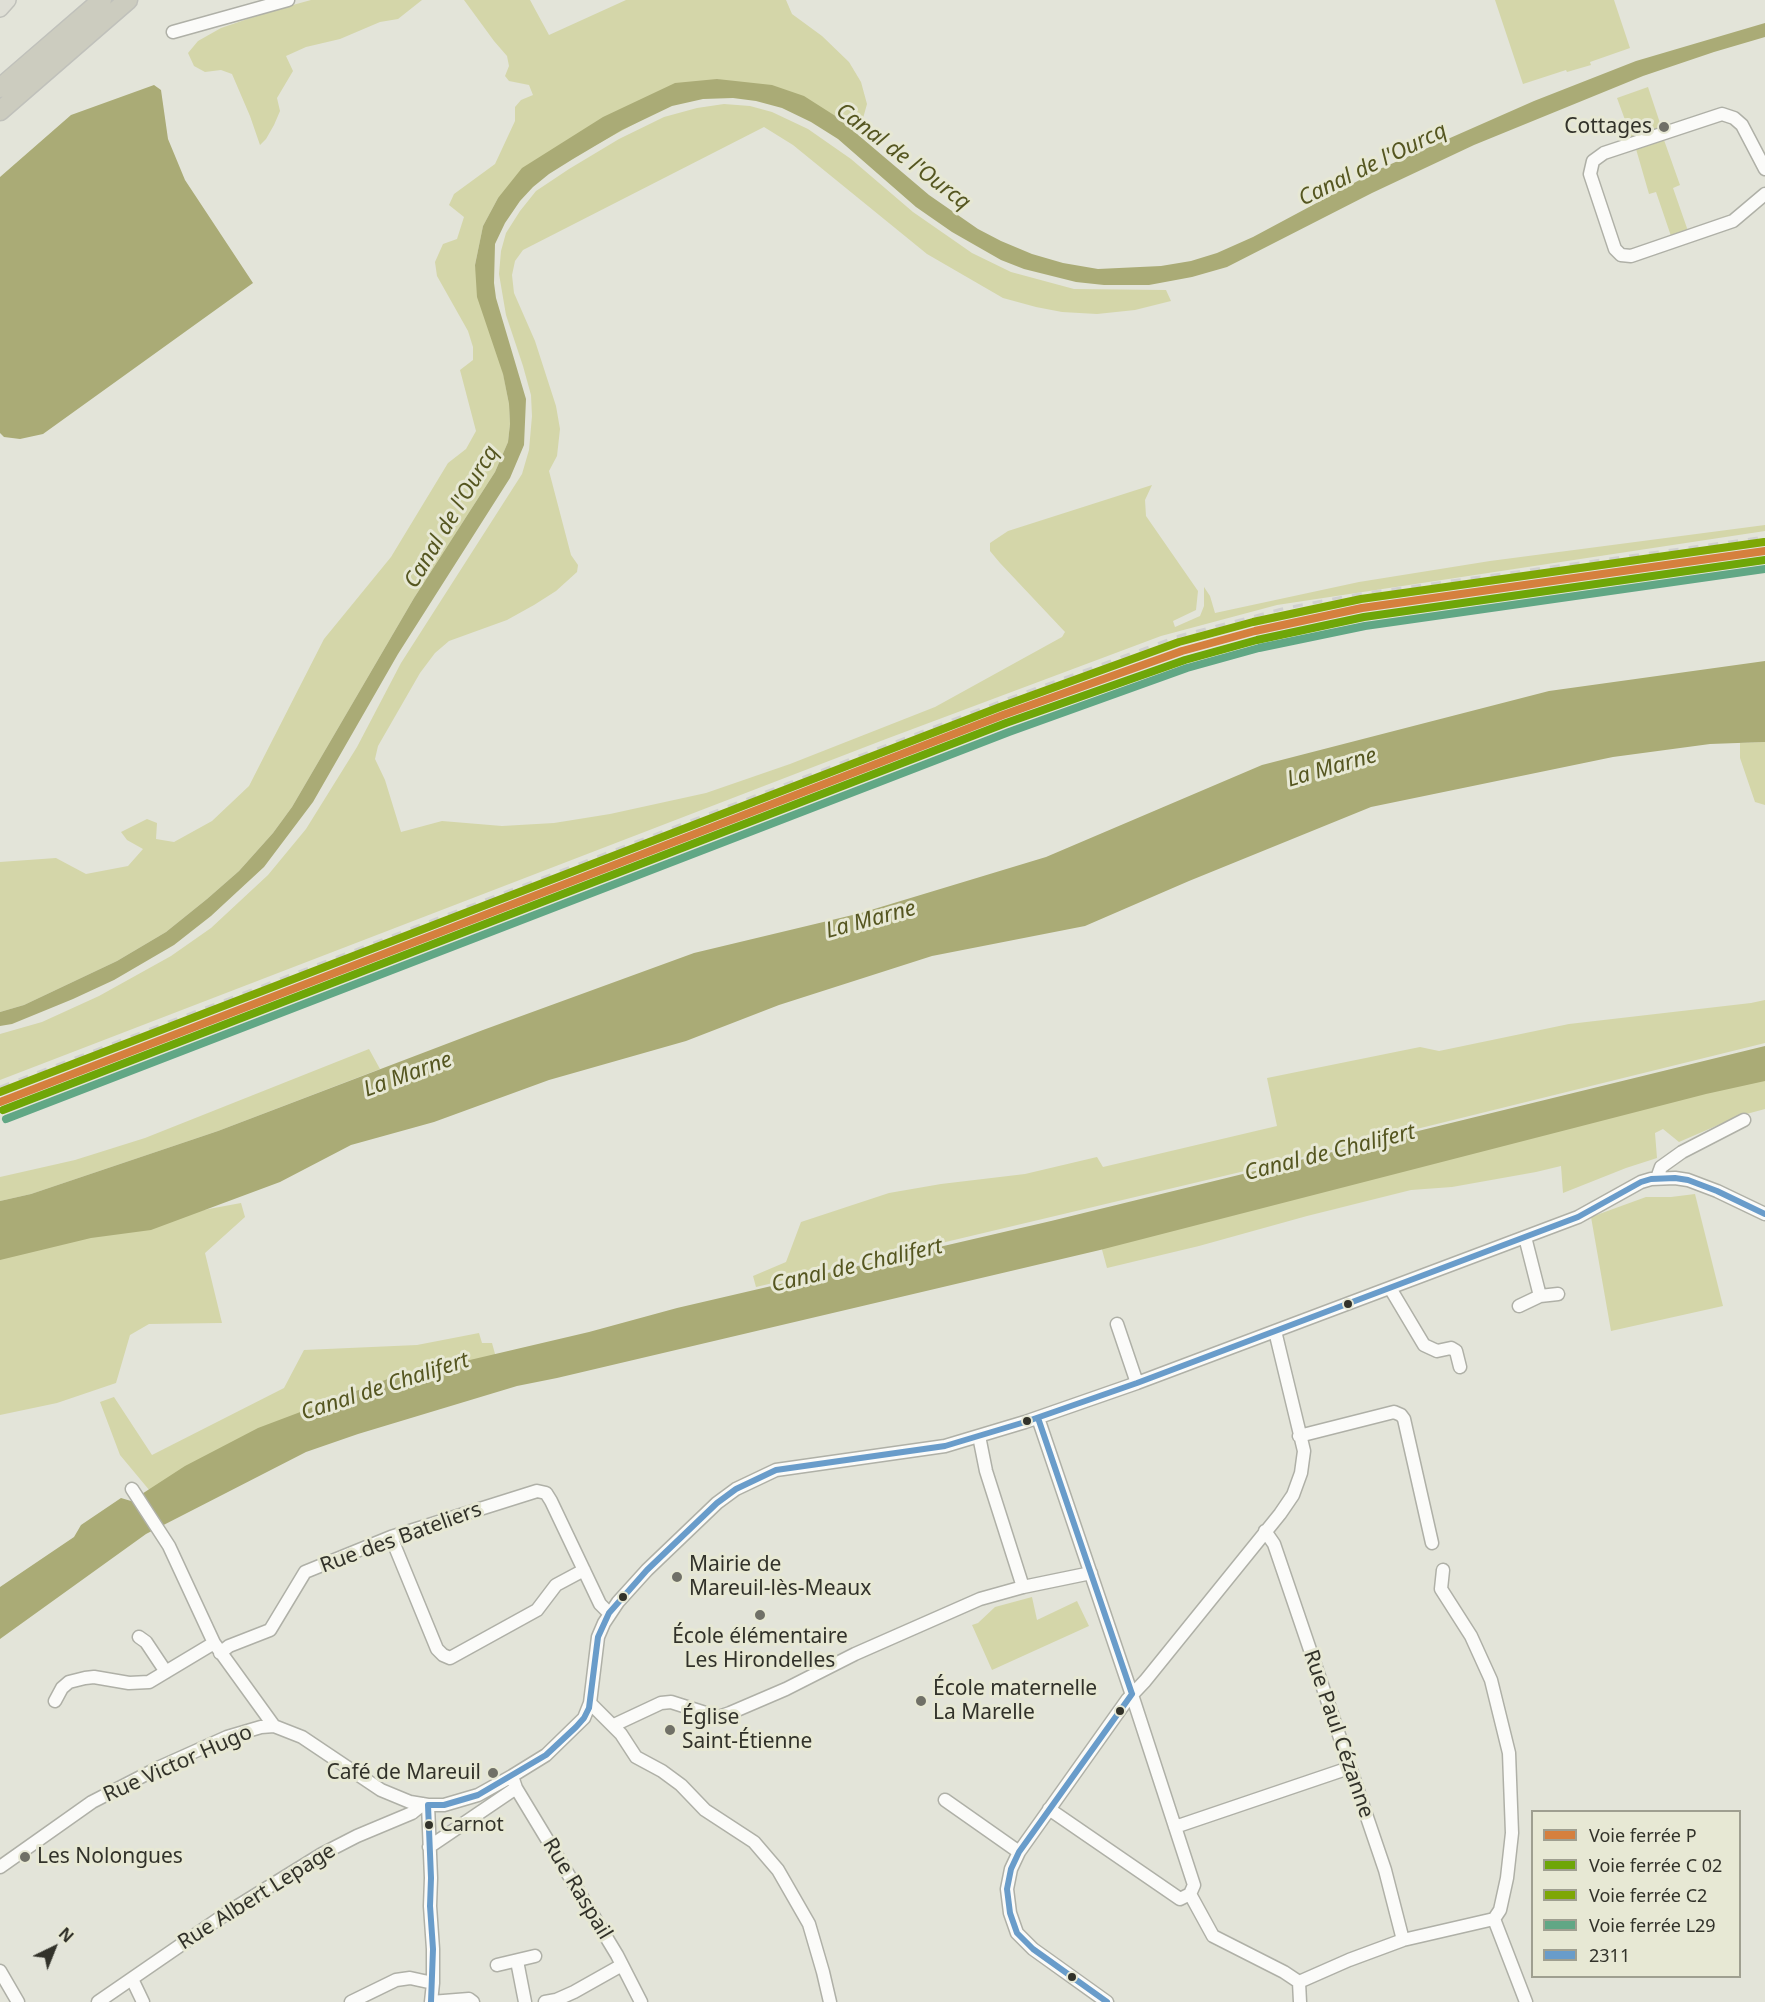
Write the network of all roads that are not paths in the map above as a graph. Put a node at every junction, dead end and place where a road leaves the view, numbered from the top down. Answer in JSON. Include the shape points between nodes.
{"nodes":[{"id":1,"x":8,"y":0,"type":"edge"},
{"id":2,"x":102,"y":0,"type":"edge"},
{"id":3,"x":128,"y":0,"type":"edge"},
{"id":4,"x":288,"y":0,"type":"edge"},
{"id":5,"x":0,"y":9,"type":"edge"},
{"id":6,"x":173,"y":32,"type":"dead end"},
{"id":7,"x":0,"y":88,"type":"edge"},
{"id":8,"x":0,"y":111,"type":"edge"},
{"id":9,"x":1765,"y":169,"type":"edge"},
{"id":10,"x":1765,"y":194,"type":"edge"},
{"id":11,"x":1744,"y":1119,"type":"dead end"},
{"id":12,"x":1657,"y":1178,"type":"junction"},
{"id":13,"x":1765,"y":1214,"type":"edge"},
{"id":14,"x":1525,"y":1237,"type":"junction"},
{"id":15,"x":1390,"y":1288,"type":"junction"},
{"id":16,"x":1558,"y":1294,"type":"dead end"},
{"id":17,"x":1540,"y":1296,"type":"junction"},
{"id":18,"x":1519,"y":1306,"type":"dead end"},
{"id":19,"x":1117,"y":1324,"type":"dead end"},
{"id":20,"x":1275,"y":1331,"type":"junction"},
{"id":21,"x":1460,"y":1367,"type":"dead end"},
{"id":22,"x":1137,"y":1383,"type":"junction"},
{"id":23,"x":1038,"y":1418,"type":"junction"},
{"id":24,"x":979,"y":1436,"type":"junction"},
{"id":25,"x":1299,"y":1436,"type":"junction"},
{"id":26,"x":132,"y":1489,"type":"dead end"},
{"id":27,"x":1265,"y":1531,"type":"junction"},
{"id":28,"x":391,"y":1537,"type":"junction"},
{"id":29,"x":1432,"y":1544,"type":"dead end"},
{"id":30,"x":584,"y":1570,"type":"junction"},
{"id":31,"x":1443,"y":1570,"type":"dead end"},
{"id":32,"x":1091,"y":1573,"type":"junction"},
{"id":33,"x":1023,"y":1587,"type":"junction"},
{"id":34,"x":609,"y":1613,"type":"junction"},
{"id":35,"x":140,"y":1637,"type":"dead end"},
{"id":36,"x":217,"y":1648,"type":"junction"},
{"id":37,"x":166,"y":1672,"type":"junction"},
{"id":38,"x":1132,"y":1694,"type":"junction"},
{"id":39,"x":55,"y":1701,"type":"dead end"},
{"id":40,"x":590,"y":1702,"type":"junction"},
{"id":41,"x":614,"y":1725,"type":"junction"},
{"id":42,"x":274,"y":1726,"type":"junction"},
{"id":43,"x":1349,"y":1768,"type":"junction"},
{"id":44,"x":514,"y":1782,"type":"junction"},
{"id":45,"x":945,"y":1800,"type":"dead end"},
{"id":46,"x":425,"y":1805,"type":"junction"},
{"id":47,"x":1049,"y":1809,"type":"junction"},
{"id":48,"x":1175,"y":1827,"type":"junction"},
{"id":49,"x":429,"y":1847,"type":"junction"},
{"id":50,"x":1019,"y":1852,"type":"junction"},
{"id":51,"x":0,"y":1868,"type":"edge"},
{"id":52,"x":1190,"y":1894,"type":"junction"},
{"id":53,"x":1494,"y":1919,"type":"junction"},
{"id":54,"x":1403,"y":1940,"type":"junction"},
{"id":55,"x":535,"y":1956,"type":"dead end"},
{"id":56,"x":517,"y":1961,"type":"junction"},
{"id":57,"x":497,"y":1965,"type":"dead end"},
{"id":58,"x":622,"y":1965,"type":"junction"},
{"id":59,"x":0,"y":1971,"type":"edge"},
{"id":60,"x":132,"y":1979,"type":"junction"},
{"id":61,"x":1299,"y":1982,"type":"junction"},
{"id":62,"x":433,"y":1983,"type":"junction"},
{"id":63,"x":18,"y":2002,"type":"edge"},
{"id":64,"x":98,"y":2002,"type":"edge"},
{"id":65,"x":143,"y":2002,"type":"edge"},
{"id":66,"x":351,"y":2002,"type":"edge"},
{"id":67,"x":431,"y":2002,"type":"edge"},
{"id":68,"x":473,"y":2002,"type":"edge"},
{"id":69,"x":525,"y":2002,"type":"edge"},
{"id":70,"x":545,"y":2002,"type":"edge"},
{"id":71,"x":641,"y":2002,"type":"edge"},
{"id":72,"x":830,"y":2002,"type":"edge"},
{"id":73,"x":1107,"y":2002,"type":"edge"},
{"id":74,"x":1300,"y":2002,"type":"edge"},
{"id":75,"x":1526,"y":2002,"type":"edge"}],
"edges":[{"from":1,"to":5,"type":"main road"},
{"from":2,"to":7,"type":"highway"},
{"from":3,"to":8,"type":"highway"},
{"from":4,"to":6,"type":"street"},
{"from":9,"to":10,"type":"street","via":[[1742,125],[1722,114],[1604,153],[1593,161],[1590,174],[1615,249],[1621,255],[1631,256],[1733,221]]},
{"from":11,"to":12,"type":"street","via":[[1682,1152],[1661,1167]]},
{"from":12,"to":13,"type":"street","via":[[1688,1180]]},
{"from":12,"to":14,"type":"street","via":[[1641,1182],[1578,1217]]},
{"from":14,"to":15,"type":"street"},
{"from":14,"to":17,"type":"street"},
{"from":15,"to":20,"type":"street"},
{"from":15,"to":21,"type":"street","via":[[1424,1345],[1437,1351],[1451,1348]]},
{"from":16,"to":17,"type":"street"},
{"from":17,"to":18,"type":"street"},
{"from":19,"to":22,"type":"street"},
{"from":20,"to":22,"type":"street"},
{"from":20,"to":25,"type":"street"},
{"from":22,"to":23,"type":"street"},
{"from":23,"to":24,"type":"street"},
{"from":23,"to":32,"type":"street"},
{"from":24,"to":33,"type":"street","via":[[986,1471]]},
{"from":24,"to":34,"type":"street","via":[[945,1446],[776,1470],[717,1503]]},
{"from":25,"to":27,"type":"street","via":[[1304,1451],[1301,1473],[1293,1495]]},
{"from":25,"to":29,"type":"street","via":[[1394,1412],[1401,1415]]},
{"from":26,"to":36,"type":"street","via":[[165,1539]]},
{"from":27,"to":38,"type":"street"},
{"from":27,"to":43,"type":"street","name":"Rue Paul Cézanne","via":[[1274,1544]]},
{"from":28,"to":30,"type":"street","name":"Rue des Bateliers","via":[[537,1491],[546,1493],[551,1501]]},
{"from":28,"to":30,"type":"street","via":[[437,1649],[450,1658],[537,1610],[556,1585]]},
{"from":28,"to":36,"type":"street","name":"Rue des Bateliers","via":[[305,1572],[270,1630]]},
{"from":30,"to":34,"type":"street","via":[[600,1604]]},
{"from":31,"to":53,"type":"street","via":[[1441,1589],[1471,1636],[1491,1680],[1509,1753],[1512,1833],[1500,1910]]},
{"from":32,"to":33,"type":"street"},
{"from":32,"to":38,"type":"street"},
{"from":33,"to":41,"type":"street","via":[[959,1608],[730,1713],[718,1717],[671,1702],[661,1703]]},
{"from":34,"to":40,"type":"street","via":[[598,1637]]},
{"from":35,"to":37,"type":"street"},
{"from":36,"to":37,"type":"street","name":"Rue des Bateliers"},
{"from":36,"to":42,"type":"street"},
{"from":37,"to":39,"type":"street","name":"Rue des Bateliers","via":[[149,1682],[94,1677],[69,1682]]},
{"from":38,"to":47,"type":"street"},
{"from":38,"to":48,"type":"street"},
{"from":40,"to":41,"type":"street"},
{"from":40,"to":44,"type":"street","via":[[584,1718]]},
{"from":41,"to":72,"type":"street","via":[[636,1757],[662,1771],[705,1810],[754,1842],[778,1870],[809,1924]]},
{"from":42,"to":46,"type":"street","name":"Rue Victor Hugo","via":[[302,1737],[381,1790]]},
{"from":42,"to":51,"type":"street","name":"Rue Victor Hugo","via":[[227,1737],[92,1802]]},
{"from":43,"to":48,"type":"street"},
{"from":43,"to":54,"type":"street","name":"Rue Paul Cézanne","via":[[1385,1870]]},
{"from":44,"to":46,"type":"street","via":[[458,1802]]},
{"from":44,"to":49,"type":"street"},
{"from":44,"to":58,"type":"street","name":"Rue Raspail"},
{"from":45,"to":50,"type":"street"},
{"from":46,"to":49,"type":"street"},
{"from":46,"to":60,"type":"street","name":"Rue Albert Lepage","via":[[322,1854]]},
{"from":47,"to":50,"type":"street"},
{"from":47,"to":52,"type":"street","via":[[1180,1899]]},
{"from":48,"to":52,"type":"street","via":[[1194,1885]]},
{"from":49,"to":62,"type":"street"},
{"from":50,"to":73,"type":"street","via":[[1007,1889],[1017,1933]]},
{"from":52,"to":61,"type":"street","via":[[1213,1936]]},
{"from":53,"to":54,"type":"street"},
{"from":53,"to":75,"type":"street"},
{"from":54,"to":61,"type":"street"},
{"from":55,"to":56,"type":"street"},
{"from":56,"to":57,"type":"street"},
{"from":56,"to":69,"type":"street"},
{"from":58,"to":70,"type":"street","via":[[574,1992]]},
{"from":58,"to":71,"type":"street","name":"Rue Raspail"},
{"from":59,"to":63,"type":"street"},
{"from":60,"to":64,"type":"street","name":"Rue Albert Lepage"},
{"from":60,"to":65,"type":"street"},
{"from":61,"to":74,"type":"street"},
{"from":62,"to":66,"type":"street","via":[[410,1978],[396,1980]]},
{"from":62,"to":67,"type":"street"},
{"from":67,"to":68,"type":"street"}]}
